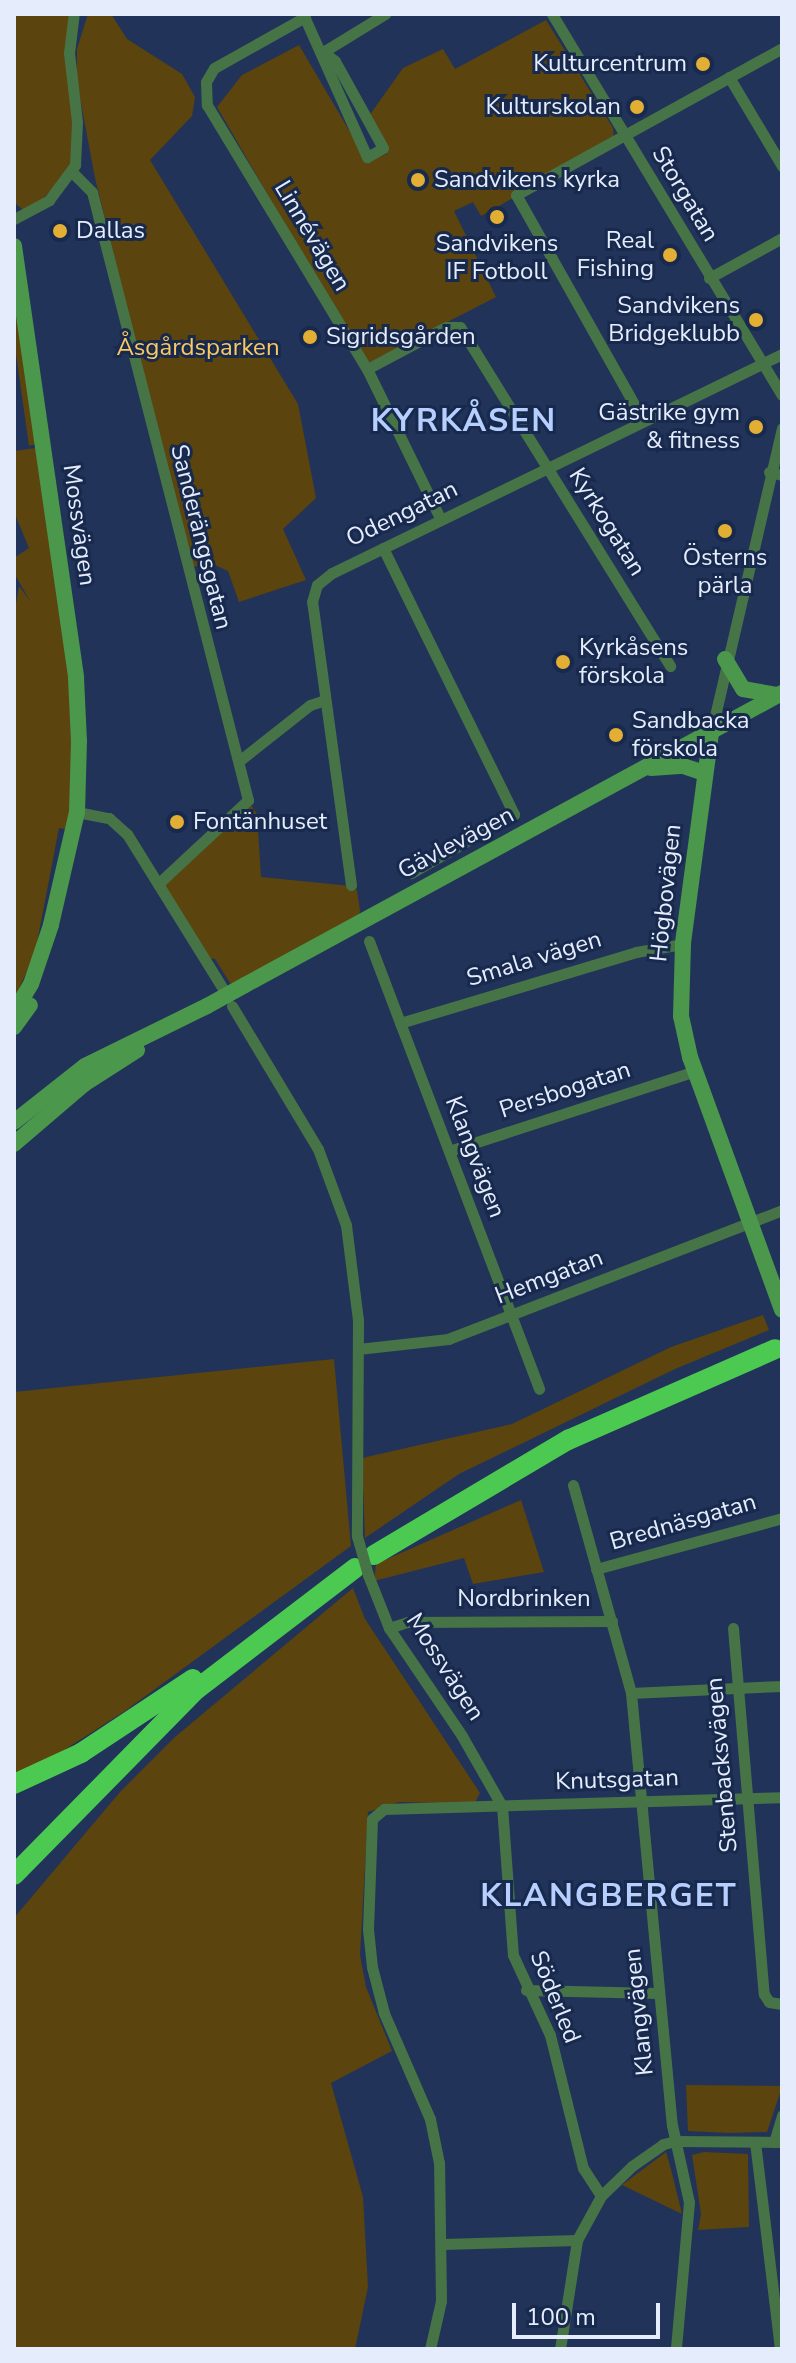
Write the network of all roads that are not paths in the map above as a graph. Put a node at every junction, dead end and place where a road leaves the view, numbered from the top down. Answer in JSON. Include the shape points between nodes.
{"nodes":[{"id":1,"x":74,"y":14,"type":"edge"},
{"id":2,"x":385,"y":14,"type":"edge"},
{"id":3,"x":552,"y":14,"type":"edge"},
{"id":4,"x":304,"y":16,"type":"edge"},
{"id":5,"x":782,"y":48,"type":"edge"},
{"id":6,"x":323,"y":52,"type":"junction"},
{"id":7,"x":729,"y":77,"type":"junction"},
{"id":8,"x":356,"y":98,"type":"junction"},
{"id":9,"x":341,"y":106,"type":"junction"},
{"id":10,"x":625,"y":135,"type":"junction"},
{"id":11,"x":782,"y":166,"type":"edge"},
{"id":12,"x":72,"y":172,"type":"junction"},
{"id":13,"x":14,"y":219,"type":"edge"},
{"id":14,"x":782,"y":238,"type":"edge"},
{"id":15,"x":14,"y":246,"type":"edge"},
{"id":16,"x":709,"y":278,"type":"junction"},
{"id":17,"x":782,"y":354,"type":"edge"},
{"id":18,"x":764,"y":363,"type":"junction"},
{"id":19,"x":367,"y":369,"type":"junction"},
{"id":20,"x":782,"y":395,"type":"edge"},
{"id":21,"x":643,"y":420,"type":"junction"},
{"id":22,"x":782,"y":428,"type":"edge"},
{"id":23,"x":548,"y":467,"type":"junction"},
{"id":24,"x":769,"y":472,"type":"junction"},
{"id":25,"x":782,"y":475,"type":"edge"},
{"id":26,"x":441,"y":520,"type":"junction"},
{"id":27,"x":383,"y":548,"type":"junction"},
{"id":28,"x":725,"y":659,"type":"junction"},
{"id":29,"x":670,"y":666,"type":"dead end"},
{"id":30,"x":780,"y":694,"type":"edge"},
{"id":31,"x":325,"y":700,"type":"junction"},
{"id":32,"x":711,"y":733,"type":"junction"},
{"id":33,"x":239,"y":761,"type":"junction"},
{"id":34,"x":645,"y":768,"type":"junction"},
{"id":35,"x":704,"y":773,"type":"junction"},
{"id":36,"x":77,"y":812,"type":"junction"},
{"id":37,"x":411,"y":873,"type":"dead end"},
{"id":38,"x":158,"y":884,"type":"junction"},
{"id":39,"x":351,"y":885,"type":"dead end"},
{"id":40,"x":369,"y":941,"type":"dead end"},
{"id":41,"x":683,"y":944,"type":"junction"},
{"id":42,"x":223,"y":989,"type":"dead end"},
{"id":43,"x":232,"y":1006,"type":"dead end"},
{"id":44,"x":14,"y":1012,"type":"edge"},
{"id":45,"x":400,"y":1023,"type":"junction"},
{"id":46,"x":14,"y":1027,"type":"edge"},
{"id":47,"x":153,"y":1036,"type":"junction"},
{"id":48,"x":695,"y":1071,"type":"junction"},
{"id":49,"x":14,"y":1122,"type":"edge"},
{"id":50,"x":14,"y":1144,"type":"edge"},
{"id":51,"x":449,"y":1151,"type":"junction"},
{"id":52,"x":782,"y":1210,"type":"edge"},
{"id":53,"x":750,"y":1222,"type":"junction"},
{"id":54,"x":780,"y":1305,"type":"edge"},
{"id":55,"x":512,"y":1315,"type":"junction"},
{"id":56,"x":774,"y":1345,"type":"dead end"},
{"id":57,"x":358,"y":1349,"type":"junction"},
{"id":58,"x":539,"y":1389,"type":"dead end"},
{"id":59,"x":573,"y":1485,"type":"dead end"},
{"id":60,"x":782,"y":1518,"type":"edge"},
{"id":61,"x":363,"y":1556,"type":"junction"},
{"id":62,"x":596,"y":1569,"type":"junction"},
{"id":63,"x":612,"y":1621,"type":"junction"},
{"id":64,"x":389,"y":1628,"type":"junction"},
{"id":65,"x":733,"y":1628,"type":"dead end"},
{"id":66,"x":191,"y":1681,"type":"junction"},
{"id":67,"x":782,"y":1686,"type":"edge"},
{"id":68,"x":736,"y":1688,"type":"junction"},
{"id":69,"x":631,"y":1693,"type":"junction"},
{"id":70,"x":14,"y":1784,"type":"edge"},
{"id":71,"x":782,"y":1797,"type":"edge"},
{"id":72,"x":746,"y":1798,"type":"junction"},
{"id":73,"x":641,"y":1800,"type":"junction"},
{"id":74,"x":502,"y":1806,"type":"junction"},
{"id":75,"x":14,"y":1860,"type":"edge"},
{"id":76,"x":14,"y":1875,"type":"edge"},
{"id":77,"x":526,"y":1990,"type":"junction"},
{"id":78,"x":658,"y":1993,"type":"junction"},
{"id":79,"x":782,"y":2004,"type":"edge"},
{"id":80,"x":782,"y":2115,"type":"edge"},
{"id":81,"x":676,"y":2141,"type":"junction"},
{"id":82,"x":755,"y":2142,"type":"junction"},
{"id":83,"x":778,"y":2142,"type":"edge"},
{"id":84,"x":601,"y":2196,"type":"junction"},
{"id":85,"x":577,"y":2240,"type":"junction"},
{"id":86,"x":443,"y":2244,"type":"junction"},
{"id":87,"x":430,"y":2349,"type":"edge"},
{"id":88,"x":560,"y":2349,"type":"edge"},
{"id":89,"x":676,"y":2349,"type":"edge"},
{"id":90,"x":780,"y":2349,"type":"edge"}],
"edges":[{"from":1,"to":12,"type":"street","via":[[69,53],[77,145]]},
{"from":2,"to":6,"type":"street"},
{"from":3,"to":10,"type":"street","name":"Storgatan"},
{"from":4,"to":6,"type":"street"},
{"from":4,"to":19,"type":"street","name":"Linnévägen","via":[[221,62],[209,75],[205,97]]},
{"from":5,"to":7,"type":"street"},
{"from":6,"to":8,"type":"street","via":[[335,61]]},
{"from":6,"to":9,"type":"street","via":[[323,68]]},
{"from":7,"to":10,"type":"street"},
{"from":7,"to":11,"type":"street"},
{"from":8,"to":9,"type":"street"},
{"from":8,"to":9,"type":"street","via":[[383,148],[367,157]]},
{"from":10,"to":16,"type":"street","name":"Storgatan"},
{"from":10,"to":21,"type":"street","via":[[520,192],[518,201]]},
{"from":12,"to":13,"type":"street","via":[[41,207]]},
{"from":12,"to":33,"type":"street","name":"Sanderängsgatan","via":[[92,192]]},
{"from":14,"to":16,"type":"street"},
{"from":15,"to":36,"type":"main road","name":"Mossvägen","via":[[76,678]]},
{"from":16,"to":18,"type":"street","name":"Storgatan"},
{"from":17,"to":18,"type":"street","name":"Odengatan"},
{"from":18,"to":20,"type":"street","name":"Storgatan"},
{"from":18,"to":21,"type":"street","name":"Odengatan"},
{"from":19,"to":23,"type":"street","name":"Kyrkogatan","via":[[456,325]]},
{"from":19,"to":26,"type":"street","name":"Linnévägen"},
{"from":21,"to":23,"type":"street","name":"Odengatan"},
{"from":22,"to":24,"type":"street"},
{"from":23,"to":26,"type":"street","name":"Odengatan"},
{"from":23,"to":29,"type":"street","name":"Kyrkogatan"},
{"from":24,"to":25,"type":"street"},
{"from":24,"to":28,"type":"street","name":"Högbovägen"},
{"from":26,"to":27,"type":"street","name":"Odengatan"},
{"from":27,"to":31,"type":"street","name":"Odengatan","via":[[332,573],[314,593]]},
{"from":27,"to":37,"type":"street","via":[[514,814]]},
{"from":28,"to":30,"type":"main road","via":[[743,689]]},
{"from":28,"to":32,"type":"street","name":"Högbovägen"},
{"from":30,"to":32,"type":"main road","name":"Gävlevägen"},
{"from":31,"to":33,"type":"street","via":[[310,705]]},
{"from":31,"to":39,"type":"street","name":"Odengatan"},
{"from":32,"to":34,"type":"main road","name":"Gävlevägen"},
{"from":32,"to":35,"type":"main road","name":"Högbovägen"},
{"from":33,"to":38,"type":"street","name":"Sanderängsgatan","via":[[247,803]]},
{"from":34,"to":35,"type":"main road","via":[[683,766]]},
{"from":34,"to":47,"type":"main road","name":"Gävlevägen","bridge":true},
{"from":35,"to":41,"type":"main road","name":"Högbovägen"},
{"from":36,"to":38,"type":"street","via":[[118,824]]},
{"from":36,"to":44,"type":"main road","name":"Mossvägen","via":[[45,948]]},
{"from":36,"to":46,"type":"main road","name":"Mossvägen","via":[[81,823],[76,864],[47,972]]},
{"from":38,"to":42,"type":"street"},
{"from":40,"to":45,"type":"street","name":"Klangvägen"},
{"from":41,"to":45,"type":"street","name":"Smala vägen","via":[[636,952]]},
{"from":41,"to":48,"type":"main road","name":"Högbovägen","via":[[681,1016]]},
{"from":43,"to":57,"type":"street","name":"Mossvägen","via":[[297,1109],[337,1196],[353,1267]]},
{"from":45,"to":51,"type":"street","name":"Klangvägen"},
{"from":47,"to":49,"type":"main road","name":"Gävlevägen","via":[[85,1066]]},
{"from":47,"to":50,"type":"main road","name":"Gävlevägen","via":[[84,1084]]},
{"from":48,"to":51,"type":"street","name":"Persbogatan"},
{"from":48,"to":53,"type":"main road","name":"Högbovägen"},
{"from":51,"to":55,"type":"street","name":"Klangvägen"},
{"from":52,"to":53,"type":"street","name":"Hemgatan"},
{"from":53,"to":54,"type":"main road","name":"Högbovägen"},
{"from":53,"to":55,"type":"street","name":"Hemgatan"},
{"from":55,"to":57,"type":"street","name":"Hemgatan","via":[[448,1339]]},
{"from":55,"to":58,"type":"street","name":"Klangvägen"},
{"from":56,"to":61,"type":"highway","via":[[568,1440]]},
{"from":57,"to":61,"type":"street","name":"Mossvägen"},
{"from":59,"to":62,"type":"street","name":"Klangvägen"},
{"from":60,"to":62,"type":"street","name":"Brednäsgatan"},
{"from":61,"to":64,"type":"street","name":"Mossvägen"},
{"from":61,"to":66,"type":"highway"},
{"from":61,"to":76,"type":"highway","via":[[197,1689]]},
{"from":62,"to":63,"type":"street","name":"Klangvägen"},
{"from":63,"to":64,"type":"street","name":"Nordbrinken","via":[[407,1622]]},
{"from":63,"to":69,"type":"street","name":"Klangvägen"},
{"from":64,"to":74,"type":"street","name":"Mossvägen"},
{"from":65,"to":68,"type":"street","name":"Stenbacksvägen"},
{"from":66,"to":70,"type":"highway","via":[[81,1753]]},
{"from":66,"to":75,"type":"highway"},
{"from":67,"to":68,"type":"street"},
{"from":68,"to":69,"type":"street"},
{"from":68,"to":72,"type":"street","name":"Stenbacksvägen"},
{"from":69,"to":73,"type":"street","name":"Klangvägen"},
{"from":71,"to":72,"type":"street","name":"Knutsgatan"},
{"from":72,"to":73,"type":"street","name":"Knutsgatan"},
{"from":72,"to":79,"type":"street","name":"Stenbacksvägen","via":[[764,1994],[769,2002]]},
{"from":73,"to":74,"type":"street","name":"Knutsgatan"},
{"from":73,"to":78,"type":"street","name":"Klangvägen"},
{"from":74,"to":77,"type":"street","name":"Söderled","via":[[511,1943]]},
{"from":74,"to":86,"type":"street","via":[[384,1809],[371,1823],[372,1967],[384,2013],[430,2119],[439,2163]]},
{"from":77,"to":78,"type":"street"},
{"from":77,"to":84,"type":"street","name":"Söderled","via":[[555,2049],[583,2168]]},
{"from":78,"to":81,"type":"street","name":"Klangvägen"},
{"from":80,"to":83,"type":"street"},
{"from":81,"to":82,"type":"street"},
{"from":81,"to":84,"type":"street","via":[[644,2156]]},
{"from":81,"to":89,"type":"street","name":"Klangvägen","via":[[689,2202]]},
{"from":82,"to":83,"type":"street"},
{"from":82,"to":90,"type":"street"},
{"from":84,"to":85,"type":"street"},
{"from":85,"to":86,"type":"street"},
{"from":85,"to":88,"type":"street"},
{"from":86,"to":87,"type":"street","via":[[441,2301]]}]}
